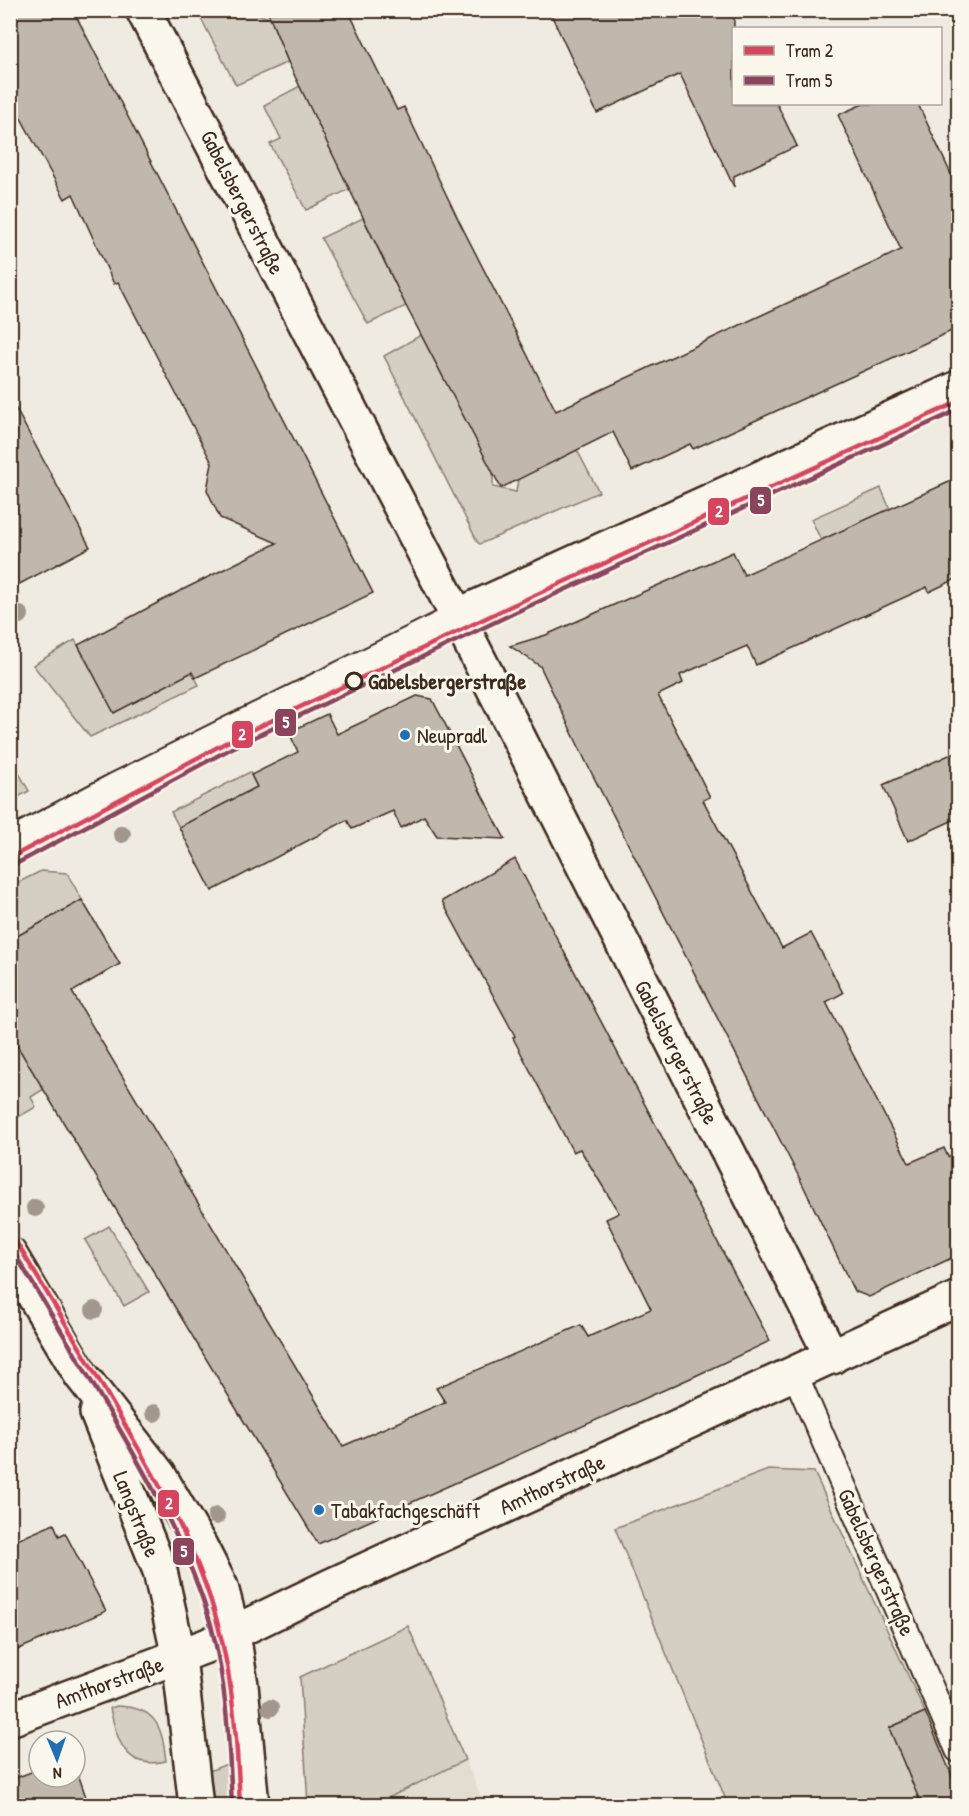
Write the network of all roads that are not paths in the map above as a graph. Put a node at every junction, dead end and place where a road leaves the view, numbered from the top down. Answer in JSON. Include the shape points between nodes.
{"nodes":[{"id":1,"x":143,"y":10,"type":"edge"},
{"id":2,"x":958,"y":388,"type":"edge"},
{"id":3,"x":457,"y":616,"type":"junction"},
{"id":4,"x":10,"y":841,"type":"edge"},
{"id":5,"x":10,"y":1255,"type":"edge"},
{"id":6,"x":958,"y":1298,"type":"edge"},
{"id":7,"x":832,"y":1357,"type":"junction"},
{"id":8,"x":795,"y":1374,"type":"junction"},
{"id":9,"x":81,"y":1375,"type":"junction"},
{"id":10,"x":233,"y":1633,"type":"junction"},
{"id":11,"x":179,"y":1657,"type":"junction"},
{"id":12,"x":10,"y":1719,"type":"edge"},
{"id":13,"x":958,"y":1750,"type":"edge"},
{"id":14,"x":196,"y":1806,"type":"edge"},
{"id":15,"x":252,"y":1806,"type":"edge"}],
"edges":[{"from":1,"to":3,"type":"street","name":"Gabelsbergerstraße"},
{"from":2,"to":3,"type":"street"},
{"from":3,"to":4,"type":"lane"},
{"from":3,"to":7,"type":"street","name":"Gabelsbergerstraße"},
{"from":5,"to":9,"type":"street","name":"Langstraße"},
{"from":6,"to":7,"type":"street","name":"Amthorstraße"},
{"from":7,"to":8,"type":"street","name":"Amthorstraße"},
{"from":8,"to":10,"type":"street","name":"Amthorstraße"},
{"from":8,"to":13,"type":"lane","name":"Gabelsbergerstraße"},
{"from":9,"to":10,"type":"street","name":"Langstraße","via":[[165,1485],[221,1587]]},
{"from":9,"to":11,"type":"street","name":"Langstraße","via":[[160,1570]]},
{"from":10,"to":11,"type":"street","name":"Amthorstraße"},
{"from":10,"to":15,"type":"street","name":"Langstraße","via":[[242,1685]]},
{"from":11,"to":12,"type":"street","name":"Amthorstraße"},
{"from":11,"to":14,"type":"street","name":"Langstraße"}]}
